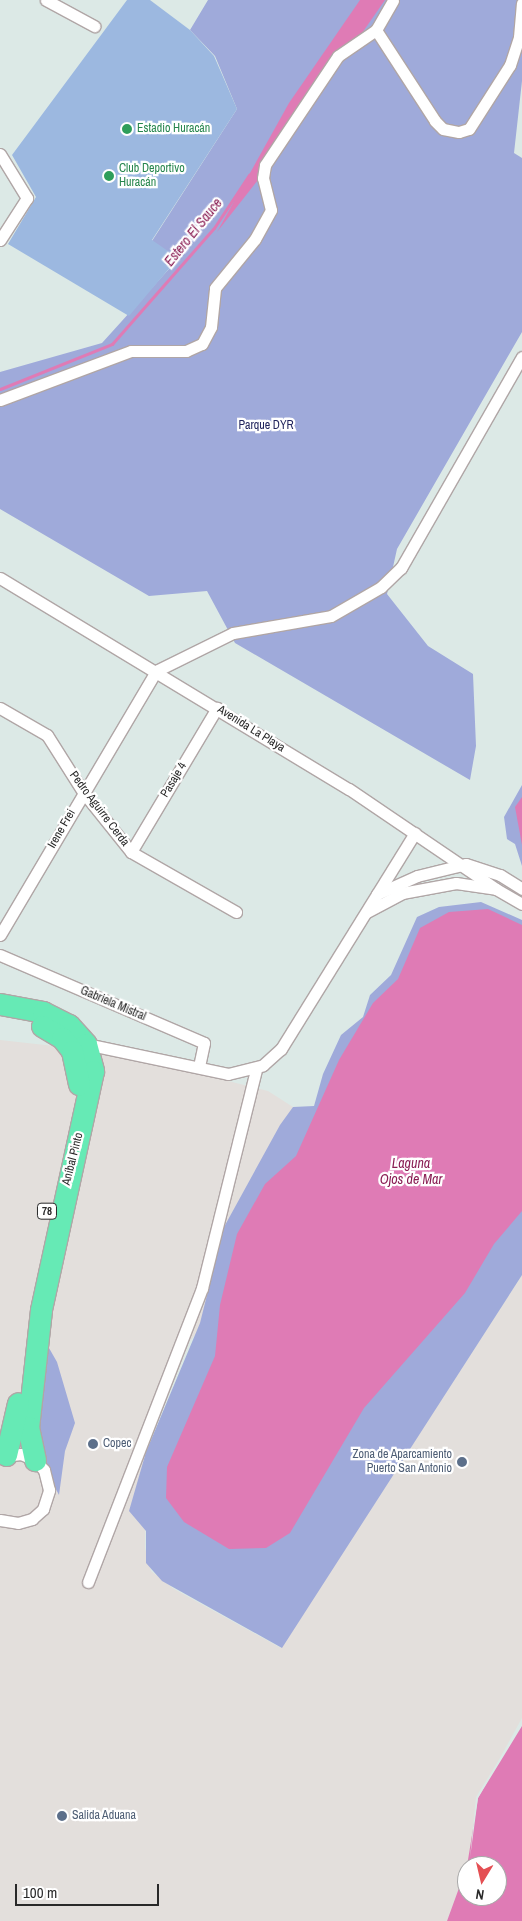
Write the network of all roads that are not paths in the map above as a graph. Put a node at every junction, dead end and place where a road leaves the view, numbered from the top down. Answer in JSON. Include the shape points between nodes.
{"nodes":[{"id":1,"x":46,"y":0,"type":"edge"},
{"id":2,"x":393,"y":0,"type":"edge"},
{"id":3,"x":522,"y":3,"type":"edge"},
{"id":4,"x":94,"y":26,"type":"dead end"},
{"id":5,"x":376,"y":30,"type":"junction"},
{"id":6,"x":0,"y":154,"type":"edge"},
{"id":7,"x":0,"y":240,"type":"edge"},
{"id":8,"x":522,"y":357,"type":"edge"},
{"id":9,"x":0,"y":400,"type":"edge"},
{"id":10,"x":0,"y":578,"type":"edge"},
{"id":11,"x":156,"y":670,"type":"junction"},
{"id":12,"x":0,"y":708,"type":"edge"},
{"id":13,"x":217,"y":708,"type":"junction"},
{"id":14,"x":84,"y":792,"type":"junction"},
{"id":15,"x":415,"y":833,"type":"junction"},
{"id":16,"x":131,"y":852,"type":"junction"},
{"id":17,"x":466,"y":864,"type":"junction"},
{"id":18,"x":522,"y":888,"type":"edge"},
{"id":19,"x":496,"y":889,"type":"junction"},
{"id":20,"x":376,"y":895,"type":"junction"},
{"id":21,"x":522,"y":904,"type":"edge"},
{"id":22,"x":236,"y":912,"type":"dead end"},
{"id":23,"x":364,"y":914,"type":"junction"},
{"id":24,"x":0,"y":935,"type":"edge"},
{"id":25,"x":0,"y":955,"type":"edge"},
{"id":26,"x":0,"y":1004,"type":"edge"},
{"id":27,"x":0,"y":1018,"type":"edge"},
{"id":28,"x":77,"y":1044,"type":"junction"},
{"id":29,"x":199,"y":1066,"type":"junction"},
{"id":30,"x":256,"y":1069,"type":"junction"},
{"id":31,"x":3,"y":1456,"type":"edge"},
{"id":32,"x":34,"y":1460,"type":"junction"},
{"id":33,"x":0,"y":1520,"type":"edge"},
{"id":34,"x":88,"y":1582,"type":"dead end"}],
"edges":[{"from":1,"to":4,"type":"street"},
{"from":2,"to":5,"type":"street"},
{"from":3,"to":5,"type":"street","via":[[519,37],[510,65],[470,129],[459,132],[449,131],[435,121]]},
{"from":5,"to":9,"type":"street","via":[[338,56],[266,165],[263,178],[271,210],[255,239],[214,288],[211,327],[202,344],[186,351],[131,351]]},
{"from":6,"to":7,"type":"street","via":[[26,198]]},
{"from":8,"to":11,"type":"street","via":[[401,568],[381,588],[331,616],[233,633]]},
{"from":10,"to":11,"type":"street","name":"Avenida La Playa"},
{"from":11,"to":13,"type":"street","name":"Avenida La Playa"},
{"from":11,"to":14,"type":"street","name":"Irene Frei"},
{"from":12,"to":14,"type":"street","name":"Pedro Aguirre Cerda","via":[[47,735]]},
{"from":13,"to":15,"type":"street","name":"Avenida La Playa"},
{"from":13,"to":16,"type":"street","name":"Pasaje 4"},
{"from":14,"to":16,"type":"street","name":"Pedro Aguirre Cerda"},
{"from":14,"to":24,"type":"street","name":"Irene Frei"},
{"from":15,"to":17,"type":"street","name":"Avenida La Playa"},
{"from":15,"to":20,"type":"street"},
{"from":16,"to":22,"type":"street","name":"Pedro Aguirre Cerda"},
{"from":17,"to":18,"type":"street"},
{"from":17,"to":19,"type":"street","name":"Avenida La Playa"},
{"from":17,"to":20,"type":"street","via":[[417,876]]},
{"from":19,"to":21,"type":"street"},
{"from":19,"to":23,"type":"street","via":[[463,884],[429,886],[390,898]]},
{"from":20,"to":23,"type":"street"},
{"from":23,"to":30,"type":"street","via":[[281,1048]]},
{"from":25,"to":29,"type":"street","name":"Gabriela Mistral","via":[[204,1043]]},
{"from":26,"to":28,"type":"highway","name":"Aníbal Pinto","number":"78","via":[[52,1015],[69,1025]]},
{"from":27,"to":28,"type":"highway","name":"Aníbal Pinto","number":"78","via":[[48,1028]]},
{"from":28,"to":29,"type":"street"},
{"from":28,"to":31,"type":"highway","name":"Aníbal Pinto","number":"78","via":[[78,1089],[39,1250],[17,1414]]},
{"from":28,"to":32,"type":"highway","name":"Aníbal Pinto","number":"78","via":[[92,1062],[92,1091],[53,1242],[40,1320],[28,1426]]},
{"from":29,"to":30,"type":"street","via":[[228,1074]]},
{"from":30,"to":34,"type":"street","via":[[202,1288]]},
{"from":31,"to":32,"type":"street"},
{"from":32,"to":33,"type":"street","via":[[49,1483],[42,1509],[25,1522]]}]}
